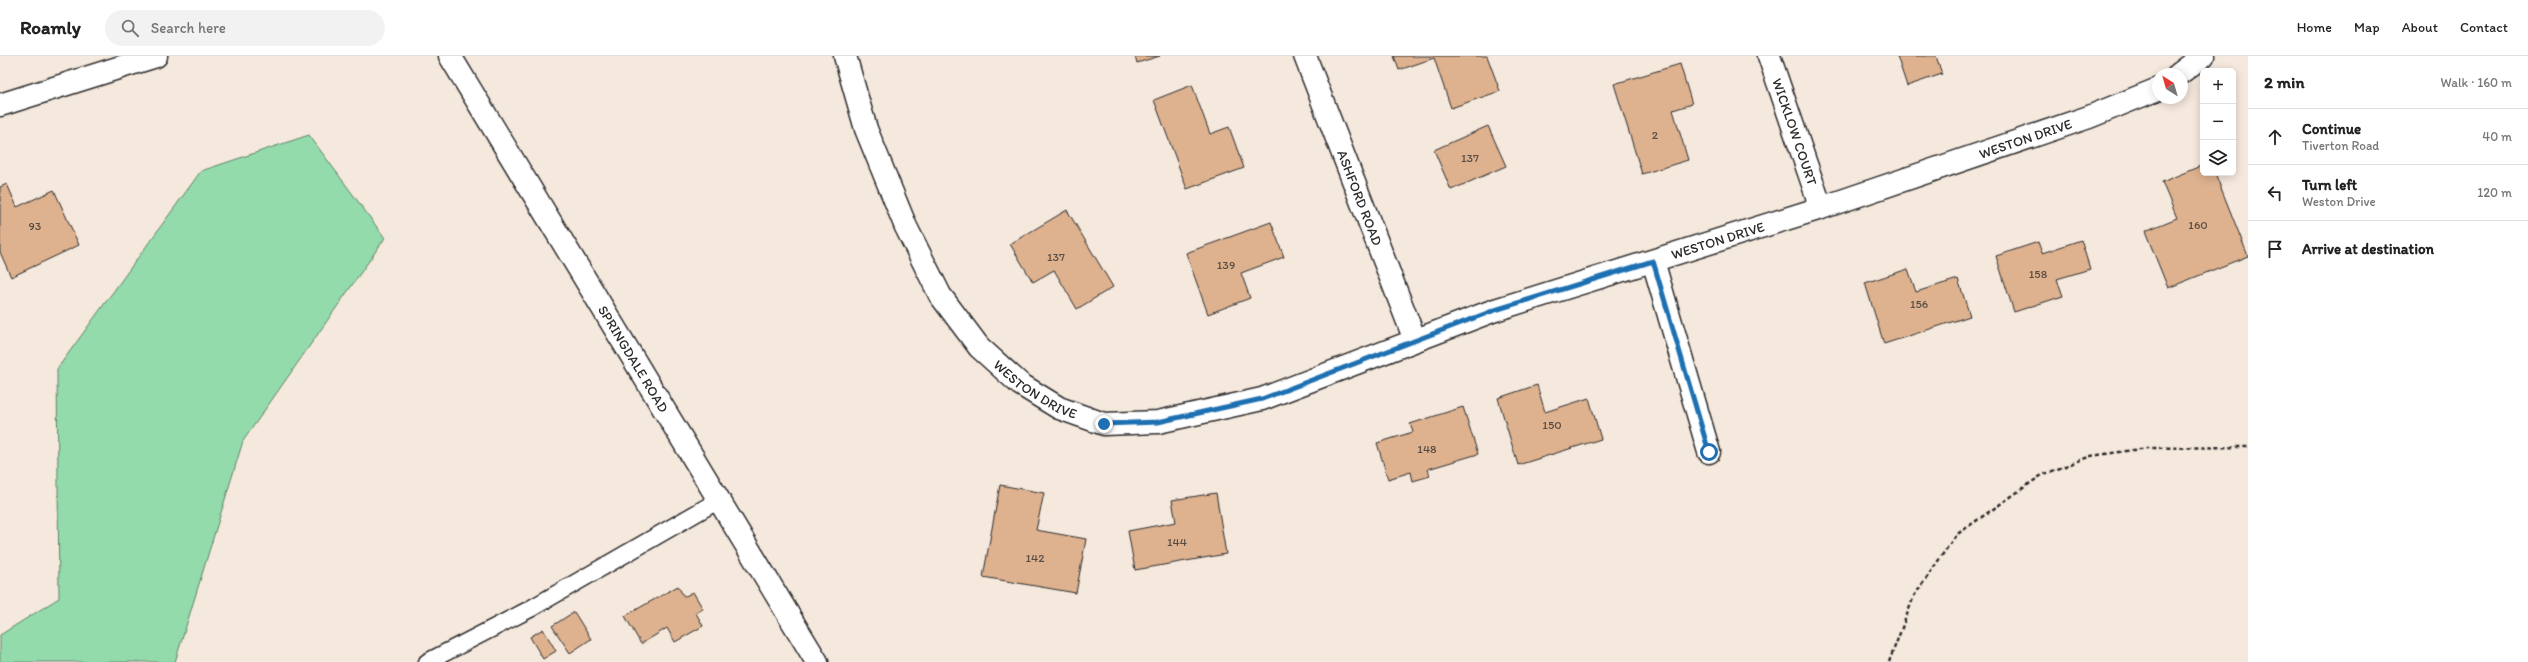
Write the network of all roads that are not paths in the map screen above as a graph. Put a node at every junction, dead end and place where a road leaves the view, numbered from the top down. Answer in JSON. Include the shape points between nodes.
{"nodes":[{"id":1,"x":156,"y":56,"type":"edge"},
{"id":2,"x":450,"y":56,"type":"edge"},
{"id":3,"x":845,"y":56,"type":"edge"},
{"id":4,"x":1305,"y":56,"type":"edge"},
{"id":5,"x":1769,"y":56,"type":"edge"},
{"id":6,"x":2203,"y":56,"type":"edge"},
{"id":7,"x":2187,"y":68,"type":"edge"},
{"id":8,"x":2152,"y":91,"type":"edge"},
{"id":9,"x":0,"y":105,"type":"edge"},
{"id":10,"x":1821,"y":208,"type":"junction"},
{"id":11,"x":1653,"y":261,"type":"junction"},
{"id":12,"x":1415,"y":340,"type":"junction"},
{"id":13,"x":1709,"y":452,"type":"dead end"},
{"id":14,"x":719,"y":500,"type":"junction"},
{"id":15,"x":428,"y":662,"type":"edge"},
{"id":16,"x":817,"y":662,"type":"edge"}],
"edges":[{"from":1,"to":9,"type":"street"},
{"from":2,"to":14,"type":"street","name":"SPRINGDALE ROAD"},
{"from":3,"to":12,"type":"street","name":"WESTON DRIVE","via":[[866,130],[906,227],[940,295],[979,347],[1020,384],[1059,408],[1104,424],[1158,422],[1262,399]]},
{"from":4,"to":12,"type":"street","name":"ASHFORD ROAD"},
{"from":5,"to":10,"type":"street","name":"WICKLOW COURT"},
{"from":6,"to":7,"type":"street"},
{"from":8,"to":10,"type":"street","name":"WESTON DRIVE","via":[[2089,117]]},
{"from":10,"to":11,"type":"street","name":"WESTON DRIVE"},
{"from":11,"to":12,"type":"street","name":"WESTON DRIVE","via":[[1495,310]]},
{"from":11,"to":13,"type":"street"},
{"from":14,"to":15,"type":"lane","via":[[530,610]]},
{"from":14,"to":16,"type":"street","name":"SPRINGDALE ROAD"}]}
